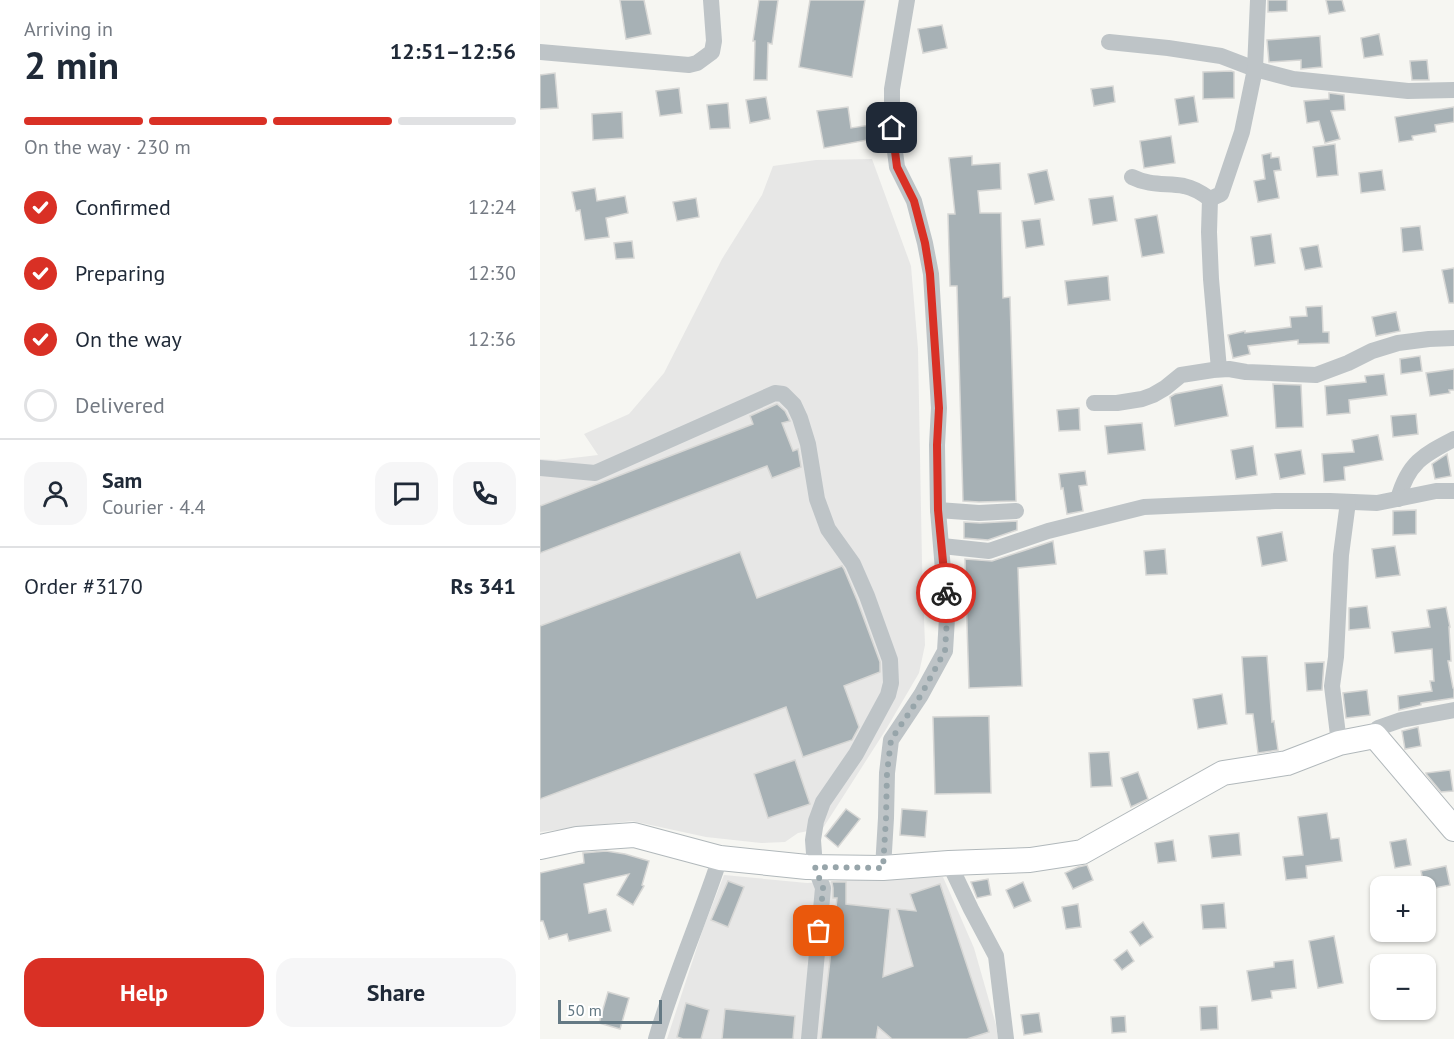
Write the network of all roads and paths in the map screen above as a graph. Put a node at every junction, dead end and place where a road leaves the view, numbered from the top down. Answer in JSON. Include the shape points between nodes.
{"nodes":[{"id":1,"x":711,"y":0,"type":"edge"},
{"id":2,"x":907,"y":0,"type":"edge"},
{"id":3,"x":1258,"y":0,"type":"edge"},
{"id":4,"x":1109,"y":42,"type":"dead end"},
{"id":5,"x":540,"y":52,"type":"edge"},
{"id":6,"x":1254,"y":69,"type":"junction"},
{"id":7,"x":1454,"y":90,"type":"edge"},
{"id":8,"x":1132,"y":177,"type":"dead end"},
{"id":9,"x":1210,"y":199,"type":"junction"},
{"id":10,"x":1454,"y":338,"type":"edge"},
{"id":11,"x":1219,"y":369,"type":"junction"},
{"id":12,"x":1094,"y":403,"type":"dead end"},
{"id":13,"x":1454,"y":439,"type":"edge"},
{"id":14,"x":540,"y":468,"type":"edge"},
{"id":15,"x":1454,"y":491,"type":"edge"},
{"id":16,"x":1398,"y":499,"type":"junction"},
{"id":17,"x":1348,"y":502,"type":"junction"},
{"id":18,"x":938,"y":510,"type":"junction"},
{"id":19,"x":1016,"y":511,"type":"dead end"},
{"id":20,"x":942,"y":546,"type":"junction"},
{"id":21,"x":1454,"y":710,"type":"edge"},
{"id":22,"x":1376,"y":736,"type":"junction"},
{"id":23,"x":1339,"y":743,"type":"junction"},
{"id":24,"x":1454,"y":830,"type":"edge"},
{"id":25,"x":540,"y":847,"type":"edge"},
{"id":26,"x":720,"y":858,"type":"junction"},
{"id":27,"x":949,"y":862,"type":"junction"},
{"id":28,"x":815,"y":867,"type":"junction"},
{"id":29,"x":883,"y":868,"type":"junction"},
{"id":30,"x":656,"y":1039,"type":"edge"},
{"id":31,"x":809,"y":1039,"type":"edge"},
{"id":32,"x":1005,"y":1039,"type":"edge"}],
"edges":[{"from":1,"to":5,"type":"street","via":[[712,52],[697,63]]},
{"from":2,"to":18,"type":"street","via":[[892,89],[892,128],[897,167],[914,201],[930,274],[939,408]]},
{"from":3,"to":6,"type":"street"},
{"from":4,"to":6,"type":"street","via":[[1221,56]]},
{"from":6,"to":7,"type":"street","via":[[1326,83],[1408,91]]},
{"from":6,"to":9,"type":"street","via":[[1242,132],[1221,194]]},
{"from":8,"to":9,"type":"street","via":[[1143,182],[1183,186]]},
{"from":9,"to":11,"type":"street","via":[[1211,279]]},
{"from":10,"to":11,"type":"street","via":[[1398,343],[1316,375]]},
{"from":11,"to":12,"type":"street","via":[[1181,375],[1142,399]]},
{"from":13,"to":16,"type":"street","via":[[1415,463]]},
{"from":14,"to":28,"type":"street","via":[[595,473],[775,393],[783,394],[794,405],[808,444],[817,499],[828,528],[853,564],[890,660],[888,695],[856,754],[823,802],[816,821]]},
{"from":15,"to":16,"type":"street"},
{"from":16,"to":17,"type":"street"},
{"from":17,"to":20,"type":"street","via":[[1144,507],[1048,531],[989,551]]},
{"from":17,"to":23,"type":"street","via":[[1332,686]]},
{"from":18,"to":19,"type":"street"},
{"from":18,"to":20,"type":"street"},
{"from":20,"to":29,"type":"street","via":[[945,651],[891,740]]},
{"from":21,"to":22,"type":"street","via":[[1401,720],[1378,728]]},
{"from":22,"to":23,"type":"main road"},
{"from":22,"to":24,"type":"main road"},
{"from":23,"to":27,"type":"main road","via":[[1287,763],[1223,773],[1082,852],[1030,860]]},
{"from":25,"to":26,"type":"main road","via":[[577,839],[634,835]]},
{"from":26,"to":28,"type":"main road"},
{"from":26,"to":30,"type":"street"},
{"from":27,"to":29,"type":"main road"},
{"from":27,"to":32,"type":"street","via":[[996,956]]},
{"from":28,"to":29,"type":"main road"},
{"from":28,"to":31,"type":"street","via":[[823,888]]}]}
